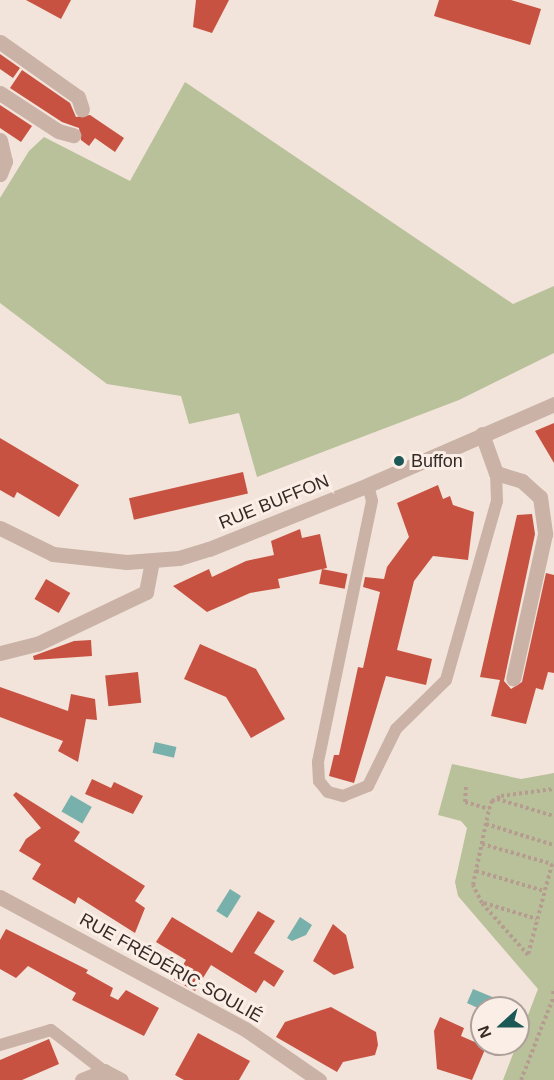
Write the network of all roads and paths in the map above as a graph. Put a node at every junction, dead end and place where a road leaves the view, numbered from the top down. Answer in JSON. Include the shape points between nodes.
{"nodes":[{"id":1,"x":0,"y":42,"type":"edge"},
{"id":2,"x":0,"y":93,"type":"edge"},
{"id":3,"x":82,"y":109,"type":"dead end"},
{"id":4,"x":73,"y":135,"type":"dead end"},
{"id":5,"x":0,"y":140,"type":"edge"},
{"id":6,"x":0,"y":174,"type":"edge"},
{"id":7,"x":554,"y":404,"type":"edge"},
{"id":8,"x":482,"y":434,"type":"junction"},
{"id":9,"x":496,"y":473,"type":"junction"},
{"id":10,"x":368,"y":485,"type":"junction"},
{"id":11,"x":0,"y":528,"type":"edge"},
{"id":12,"x":152,"y":562,"type":"junction"},
{"id":13,"x":0,"y":653,"type":"edge"},
{"id":14,"x":513,"y":679,"type":"dead end"},
{"id":15,"x":466,"y":787,"type":"dead end"},
{"id":16,"x":554,"y":789,"type":"edge"},
{"id":17,"x":497,"y":799,"type":"junction"},
{"id":18,"x":489,"y":809,"type":"junction"},
{"id":19,"x":554,"y":816,"type":"edge"},
{"id":20,"x":486,"y":824,"type":"junction"},
{"id":21,"x":482,"y":844,"type":"junction"},
{"id":22,"x":554,"y":845,"type":"edge"},
{"id":23,"x":476,"y":871,"type":"junction"},
{"id":24,"x":545,"y":891,"type":"junction"},
{"id":25,"x":0,"y":897,"type":"edge"},
{"id":26,"x":482,"y":903,"type":"junction"},
{"id":27,"x":537,"y":919,"type":"junction"},
{"id":28,"x":554,"y":988,"type":"edge"},
{"id":29,"x":553,"y":995,"type":"edge"},
{"id":30,"x":0,"y":1045,"type":"edge"},
{"id":31,"x":104,"y":1071,"type":"junction"},
{"id":32,"x":82,"y":1080,"type":"edge"},
{"id":33,"x":121,"y":1080,"type":"edge"},
{"id":34,"x":319,"y":1080,"type":"edge"},
{"id":35,"x":521,"y":1080,"type":"edge"}],
"edges":[{"from":1,"to":3,"type":"street","via":[[78,97]]},
{"from":2,"to":4,"type":"street","via":[[58,131]]},
{"from":5,"to":6,"type":"street","via":[[5,161]]},
{"from":7,"to":8,"type":"street","name":"RUE BUFFON"},
{"from":8,"to":9,"type":"street"},
{"from":8,"to":10,"type":"street","name":"RUE BUFFON"},
{"from":9,"to":10,"type":"lane","via":[[496,501],[446,680],[396,729],[368,786],[343,796],[328,792],[319,781],[318,762],[372,501]]},
{"from":9,"to":14,"type":"street","via":[[522,481],[540,497],[545,534]]},
{"from":10,"to":12,"type":"street","name":"RUE BUFFON","via":[[209,549]]},
{"from":11,"to":12,"type":"street","name":"RUE BUFFON","via":[[53,554]]},
{"from":12,"to":13,"type":"street","via":[[146,592],[38,644]]},
{"from":15,"to":18,"type":"path","via":[[465,802]]},
{"from":16,"to":17,"type":"path"},
{"from":17,"to":18,"type":"path"},
{"from":17,"to":19,"type":"path"},
{"from":18,"to":20,"type":"path"},
{"from":20,"to":21,"type":"path"},
{"from":20,"to":22,"type":"path"},
{"from":21,"to":23,"type":"path"},
{"from":21,"to":24,"type":"path","via":[[552,864]]},
{"from":23,"to":24,"type":"path"},
{"from":23,"to":26,"type":"path","via":[[472,885]]},
{"from":24,"to":27,"type":"path"},
{"from":25,"to":34,"type":"street","name":"RUE FRÉDÉRIC SOULIÉ","via":[[245,1029]]},
{"from":26,"to":27,"type":"path"},
{"from":26,"to":27,"type":"path","via":[[528,955]]},
{"from":28,"to":29,"type":"path"},
{"from":29,"to":35,"type":"path"},
{"from":30,"to":31,"type":"lane","via":[[51,1030]]},
{"from":31,"to":32,"type":"street"},
{"from":31,"to":33,"type":"street"}]}
